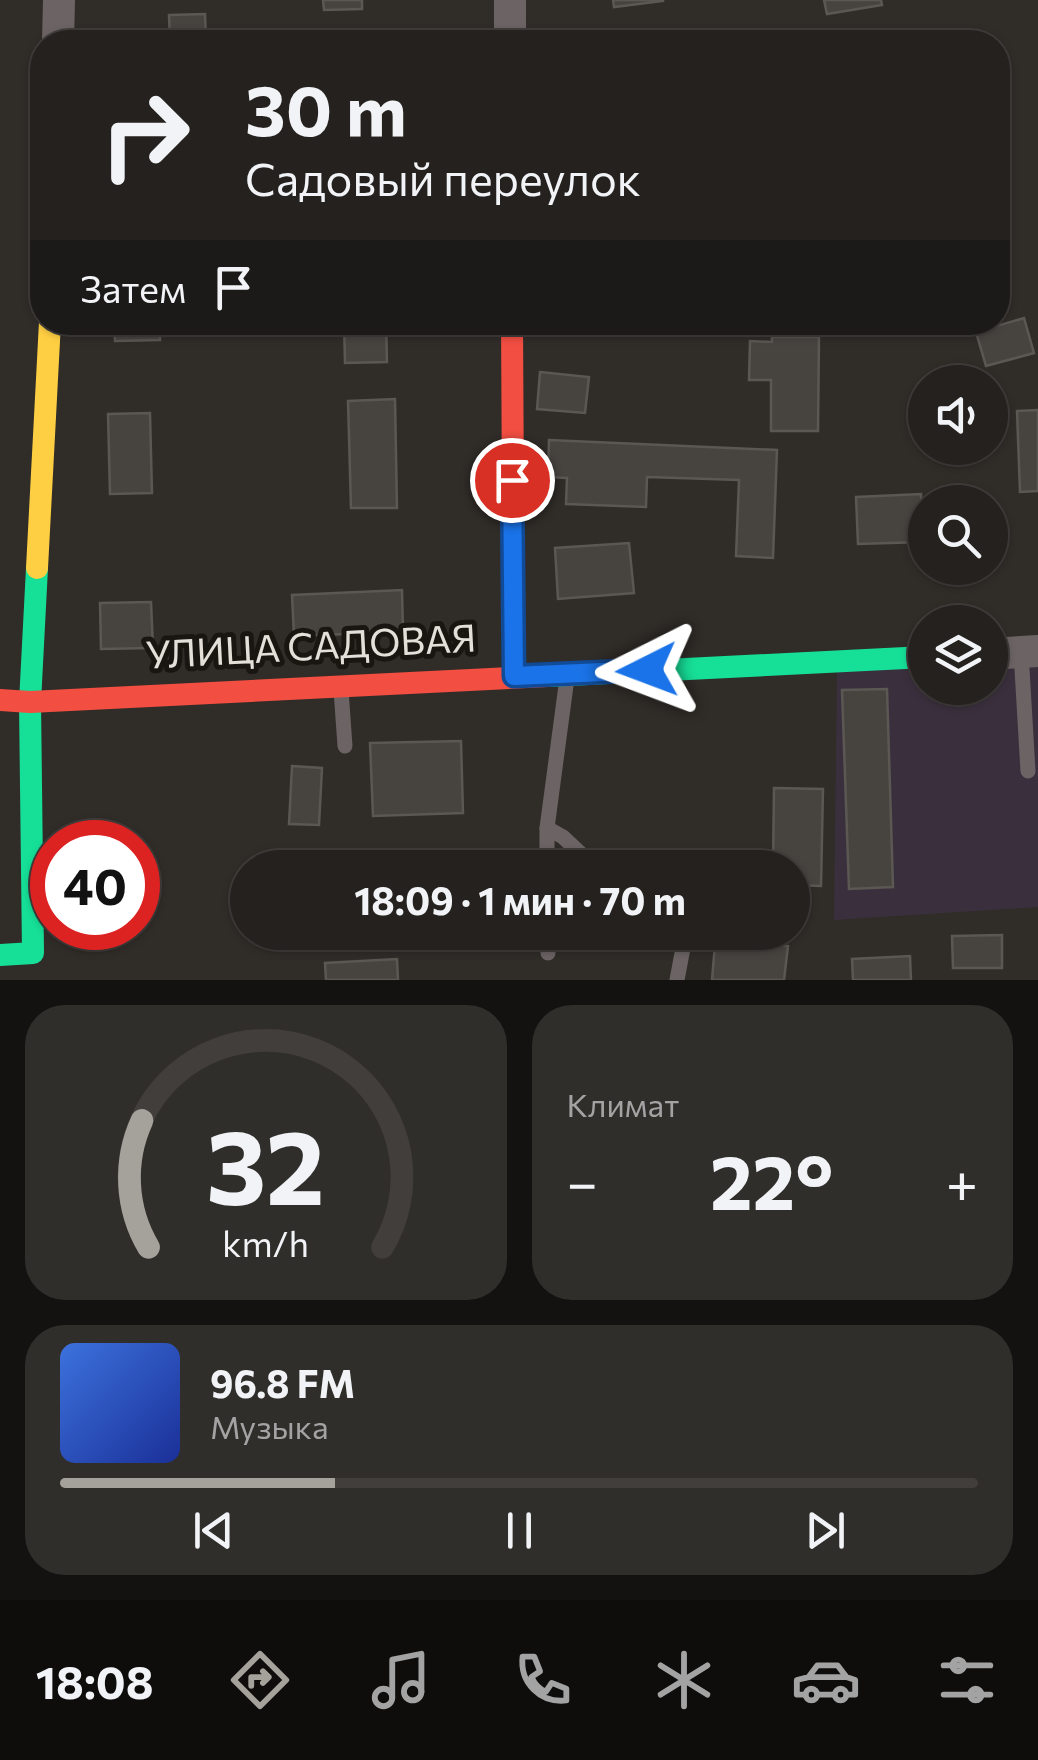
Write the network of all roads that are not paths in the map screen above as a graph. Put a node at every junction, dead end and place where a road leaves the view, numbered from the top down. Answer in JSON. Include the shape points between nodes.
{"nodes":[{"id":1,"x":59,"y":0,"type":"edge"},
{"id":2,"x":510,"y":0,"type":"edge"},
{"id":3,"x":58,"y":30,"type":"edge"},
{"id":4,"x":510,"y":30,"type":"edge"},
{"id":5,"x":49,"y":335,"type":"edge"},
{"id":6,"x":512,"y":335,"type":"edge"},
{"id":7,"x":1016,"y":652,"type":"edge"},
{"id":8,"x":908,"y":658,"type":"edge"},
{"id":9,"x":568,"y":674,"type":"junction"},
{"id":10,"x":514,"y":676,"type":"junction"},
{"id":11,"x":341,"y":686,"type":"junction"},
{"id":12,"x":0,"y":700,"type":"edge"},
{"id":13,"x":30,"y":702,"type":"junction"},
{"id":14,"x":345,"y":746,"type":"dead end"},
{"id":15,"x":1028,"y":771,"type":"dead end"},
{"id":16,"x":547,"y":828,"type":"junction"},
{"id":17,"x":547,"y":850,"type":"edge"},
{"id":18,"x":577,"y":850,"type":"edge"},
{"id":19,"x":683,"y":950,"type":"edge"},
{"id":20,"x":0,"y":955,"type":"edge"},
{"id":21,"x":677,"y":980,"type":"edge"}],
"edges":[{"from":1,"to":3,"type":"street"},
{"from":2,"to":4,"type":"street"},
{"from":5,"to":13,"type":"street"},
{"from":6,"to":10,"type":"street"},
{"from":7,"to":15,"type":"lane"},
{"from":8,"to":9,"type":"street","name":"УЛИЦА САДОВАЯ"},
{"from":9,"to":10,"type":"street","name":"УЛИЦА САДОВАЯ"},
{"from":9,"to":16,"type":"lane"},
{"from":10,"to":11,"type":"street","name":"УЛИЦА САДОВАЯ"},
{"from":11,"to":13,"type":"street","name":"УЛИЦА САДОВАЯ"},
{"from":11,"to":14,"type":"lane"},
{"from":12,"to":13,"type":"street","name":"УЛИЦА САДОВАЯ"},
{"from":13,"to":20,"type":"street","via":[[33,952]]},
{"from":16,"to":17,"type":"lane"},
{"from":16,"to":18,"type":"lane"},
{"from":19,"to":21,"type":"lane"}]}
